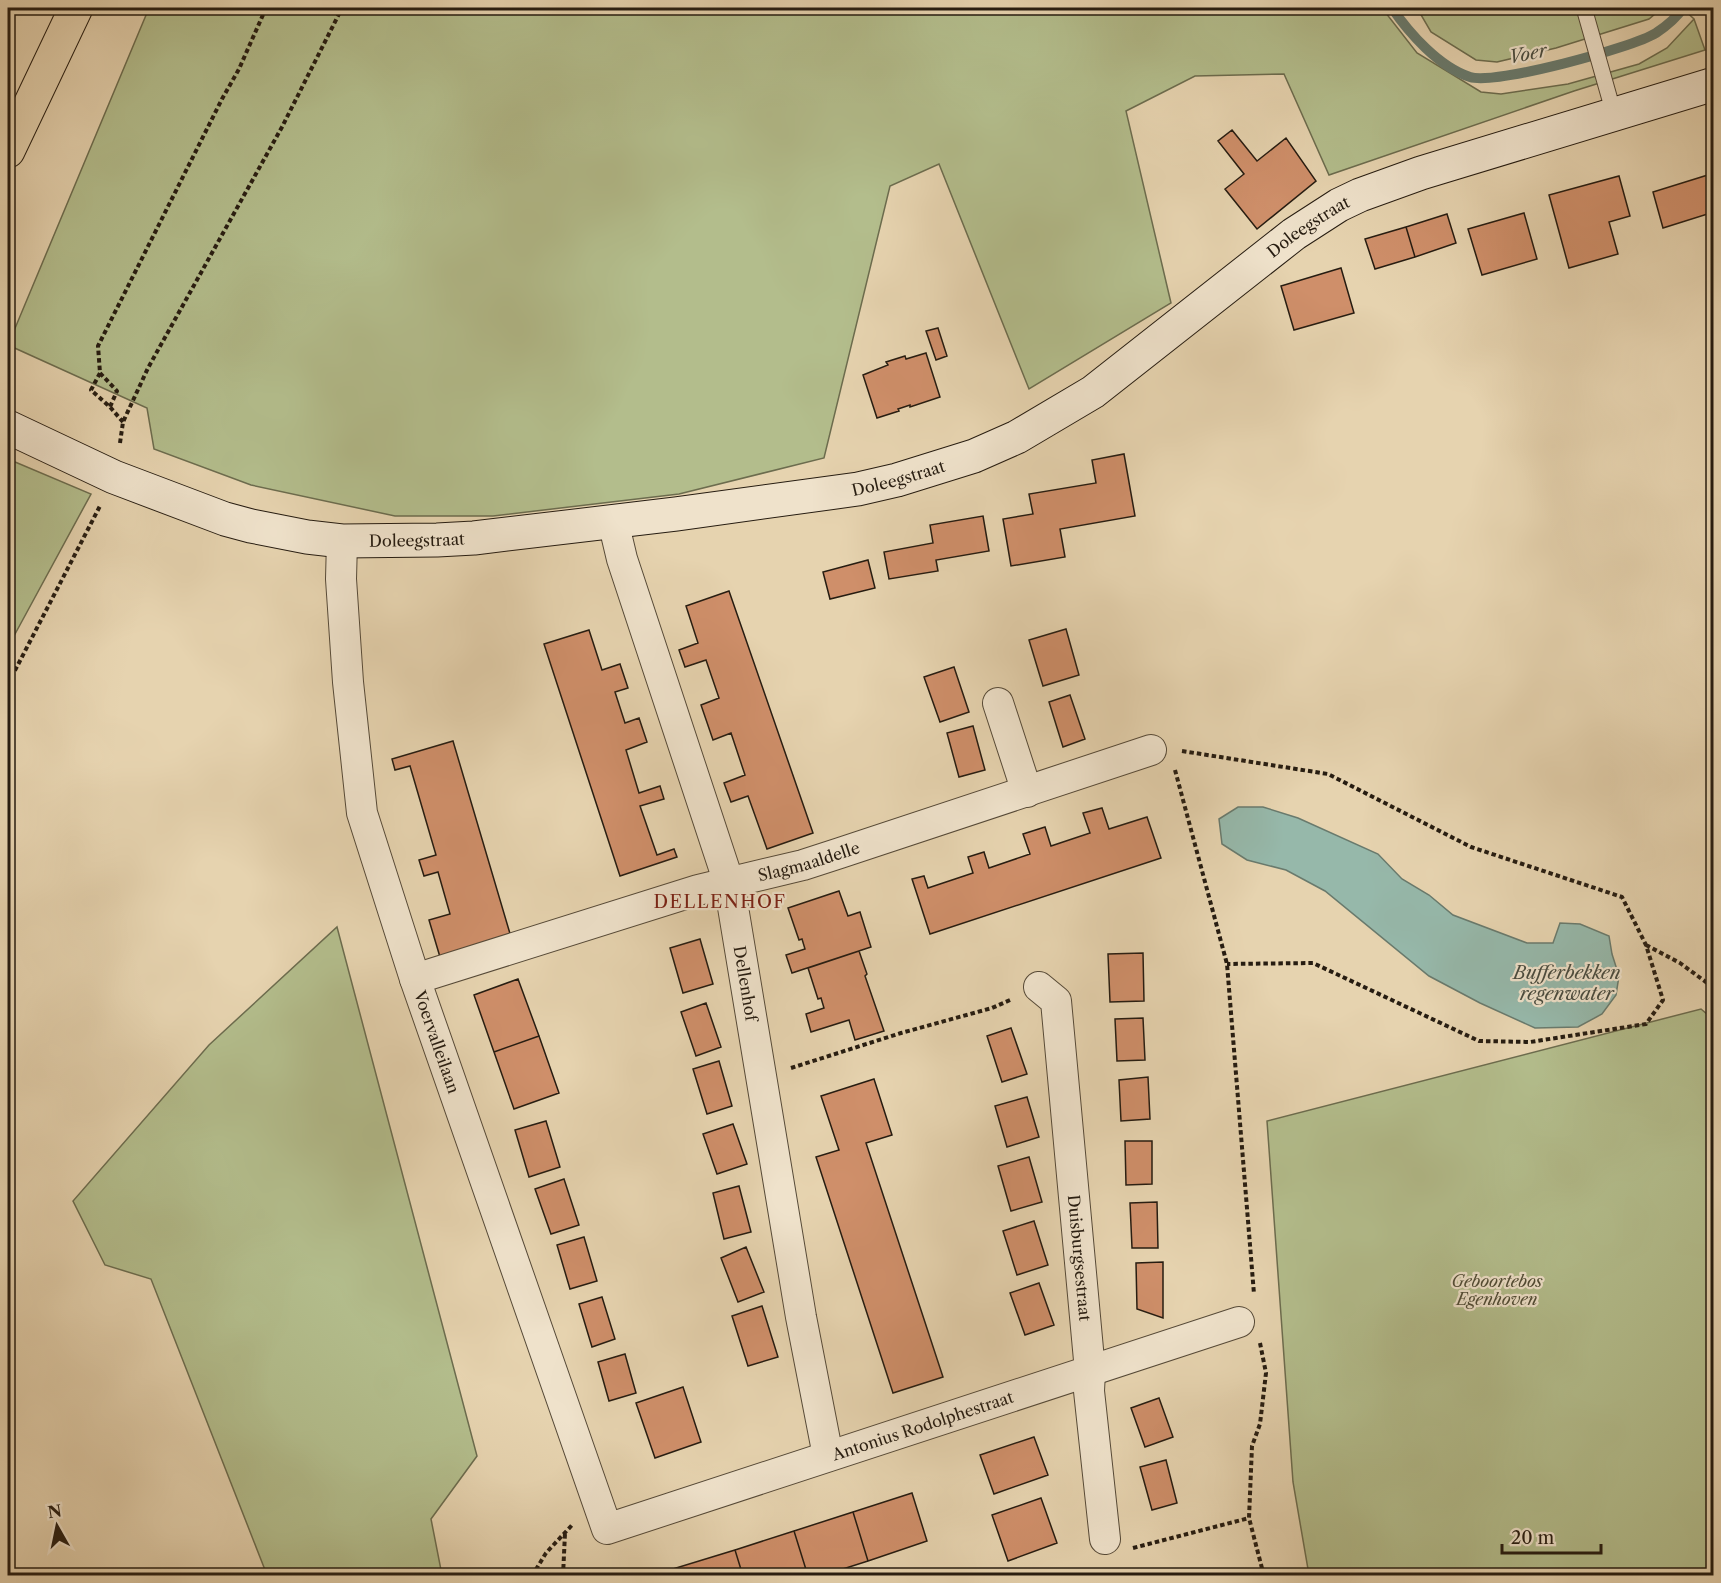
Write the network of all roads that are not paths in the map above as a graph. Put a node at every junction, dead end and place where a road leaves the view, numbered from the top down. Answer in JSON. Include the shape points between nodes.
{"nodes":[{"id":1,"x":76,"y":8,"type":"edge"},
{"id":2,"x":1585,"y":14,"type":"edge"},
{"id":3,"x":1713,"y":84,"type":"edge"},
{"id":4,"x":1610,"y":102,"type":"junction"},
{"id":5,"x":8,"y":151,"type":"edge"},
{"id":6,"x":8,"y":427,"type":"edge"},
{"id":7,"x":613,"y":522,"type":"junction"},
{"id":8,"x":342,"y":541,"type":"junction"},
{"id":9,"x":998,"y":703,"type":"dead end"},
{"id":10,"x":1160,"y":750,"type":"road end"},
{"id":11,"x":1027,"y":792,"type":"junction"},
{"id":12,"x":729,"y":883,"type":"junction"},
{"id":13,"x":415,"y":979,"type":"junction"},
{"id":14,"x":1039,"y":987,"type":"road end"},
{"id":15,"x":1251,"y":1320,"type":"road end"},
{"id":16,"x":1090,"y":1371,"type":"junction"},
{"id":17,"x":828,"y":1456,"type":"junction"},
{"id":18,"x":607,"y":1529,"type":"joint"},
{"id":19,"x":1105,"y":1539,"type":"road end"}],
"edges":[{"from":1,"to":5,"type":"highway"},
{"from":2,"to":4,"type":"lane"},
{"from":3,"to":4,"type":"street","name":"Doleegstraat"},
{"from":4,"to":7,"type":"street","name":"Doleegstraat","via":[[1339,205],[1285,241],[1093,392],[1017,437],[974,456],[858,489]]},
{"from":6,"to":8,"type":"street","name":"Doleegstraat","via":[[114,477],[225,519],[298,536]]},
{"from":7,"to":8,"type":"street","name":"Doleegstraat","via":[[474,538]]},
{"from":7,"to":12,"type":"street","name":"Dellenhof","via":[[622,560]]},
{"from":8,"to":13,"type":"street","name":"Voervalleilaan","via":[[347,671],[362,813]]},
{"from":9,"to":11,"type":"street"},
{"from":10,"to":11,"type":"street","name":"Slagmaaldelle"},
{"from":11,"to":12,"type":"street","name":"Slagmaaldelle","via":[[840,854]]},
{"from":12,"to":13,"type":"street","name":"Slagmaaldelle"},
{"from":12,"to":17,"type":"street","name":"Dellenhof"},
{"from":13,"to":18,"type":"street","name":"Voervalleilaan"},
{"from":14,"to":16,"type":"street","name":"Duisburgsestraat","via":[[1056,1001]]},
{"from":15,"to":16,"type":"street","name":"Antonius Rodolphestraat"},
{"from":16,"to":17,"type":"street","name":"Antonius Rodolphestraat"},
{"from":16,"to":19,"type":"street","name":"Duisburgsestraat"},
{"from":17,"to":18,"type":"street","name":"Antonius Rodolphestraat"}]}
